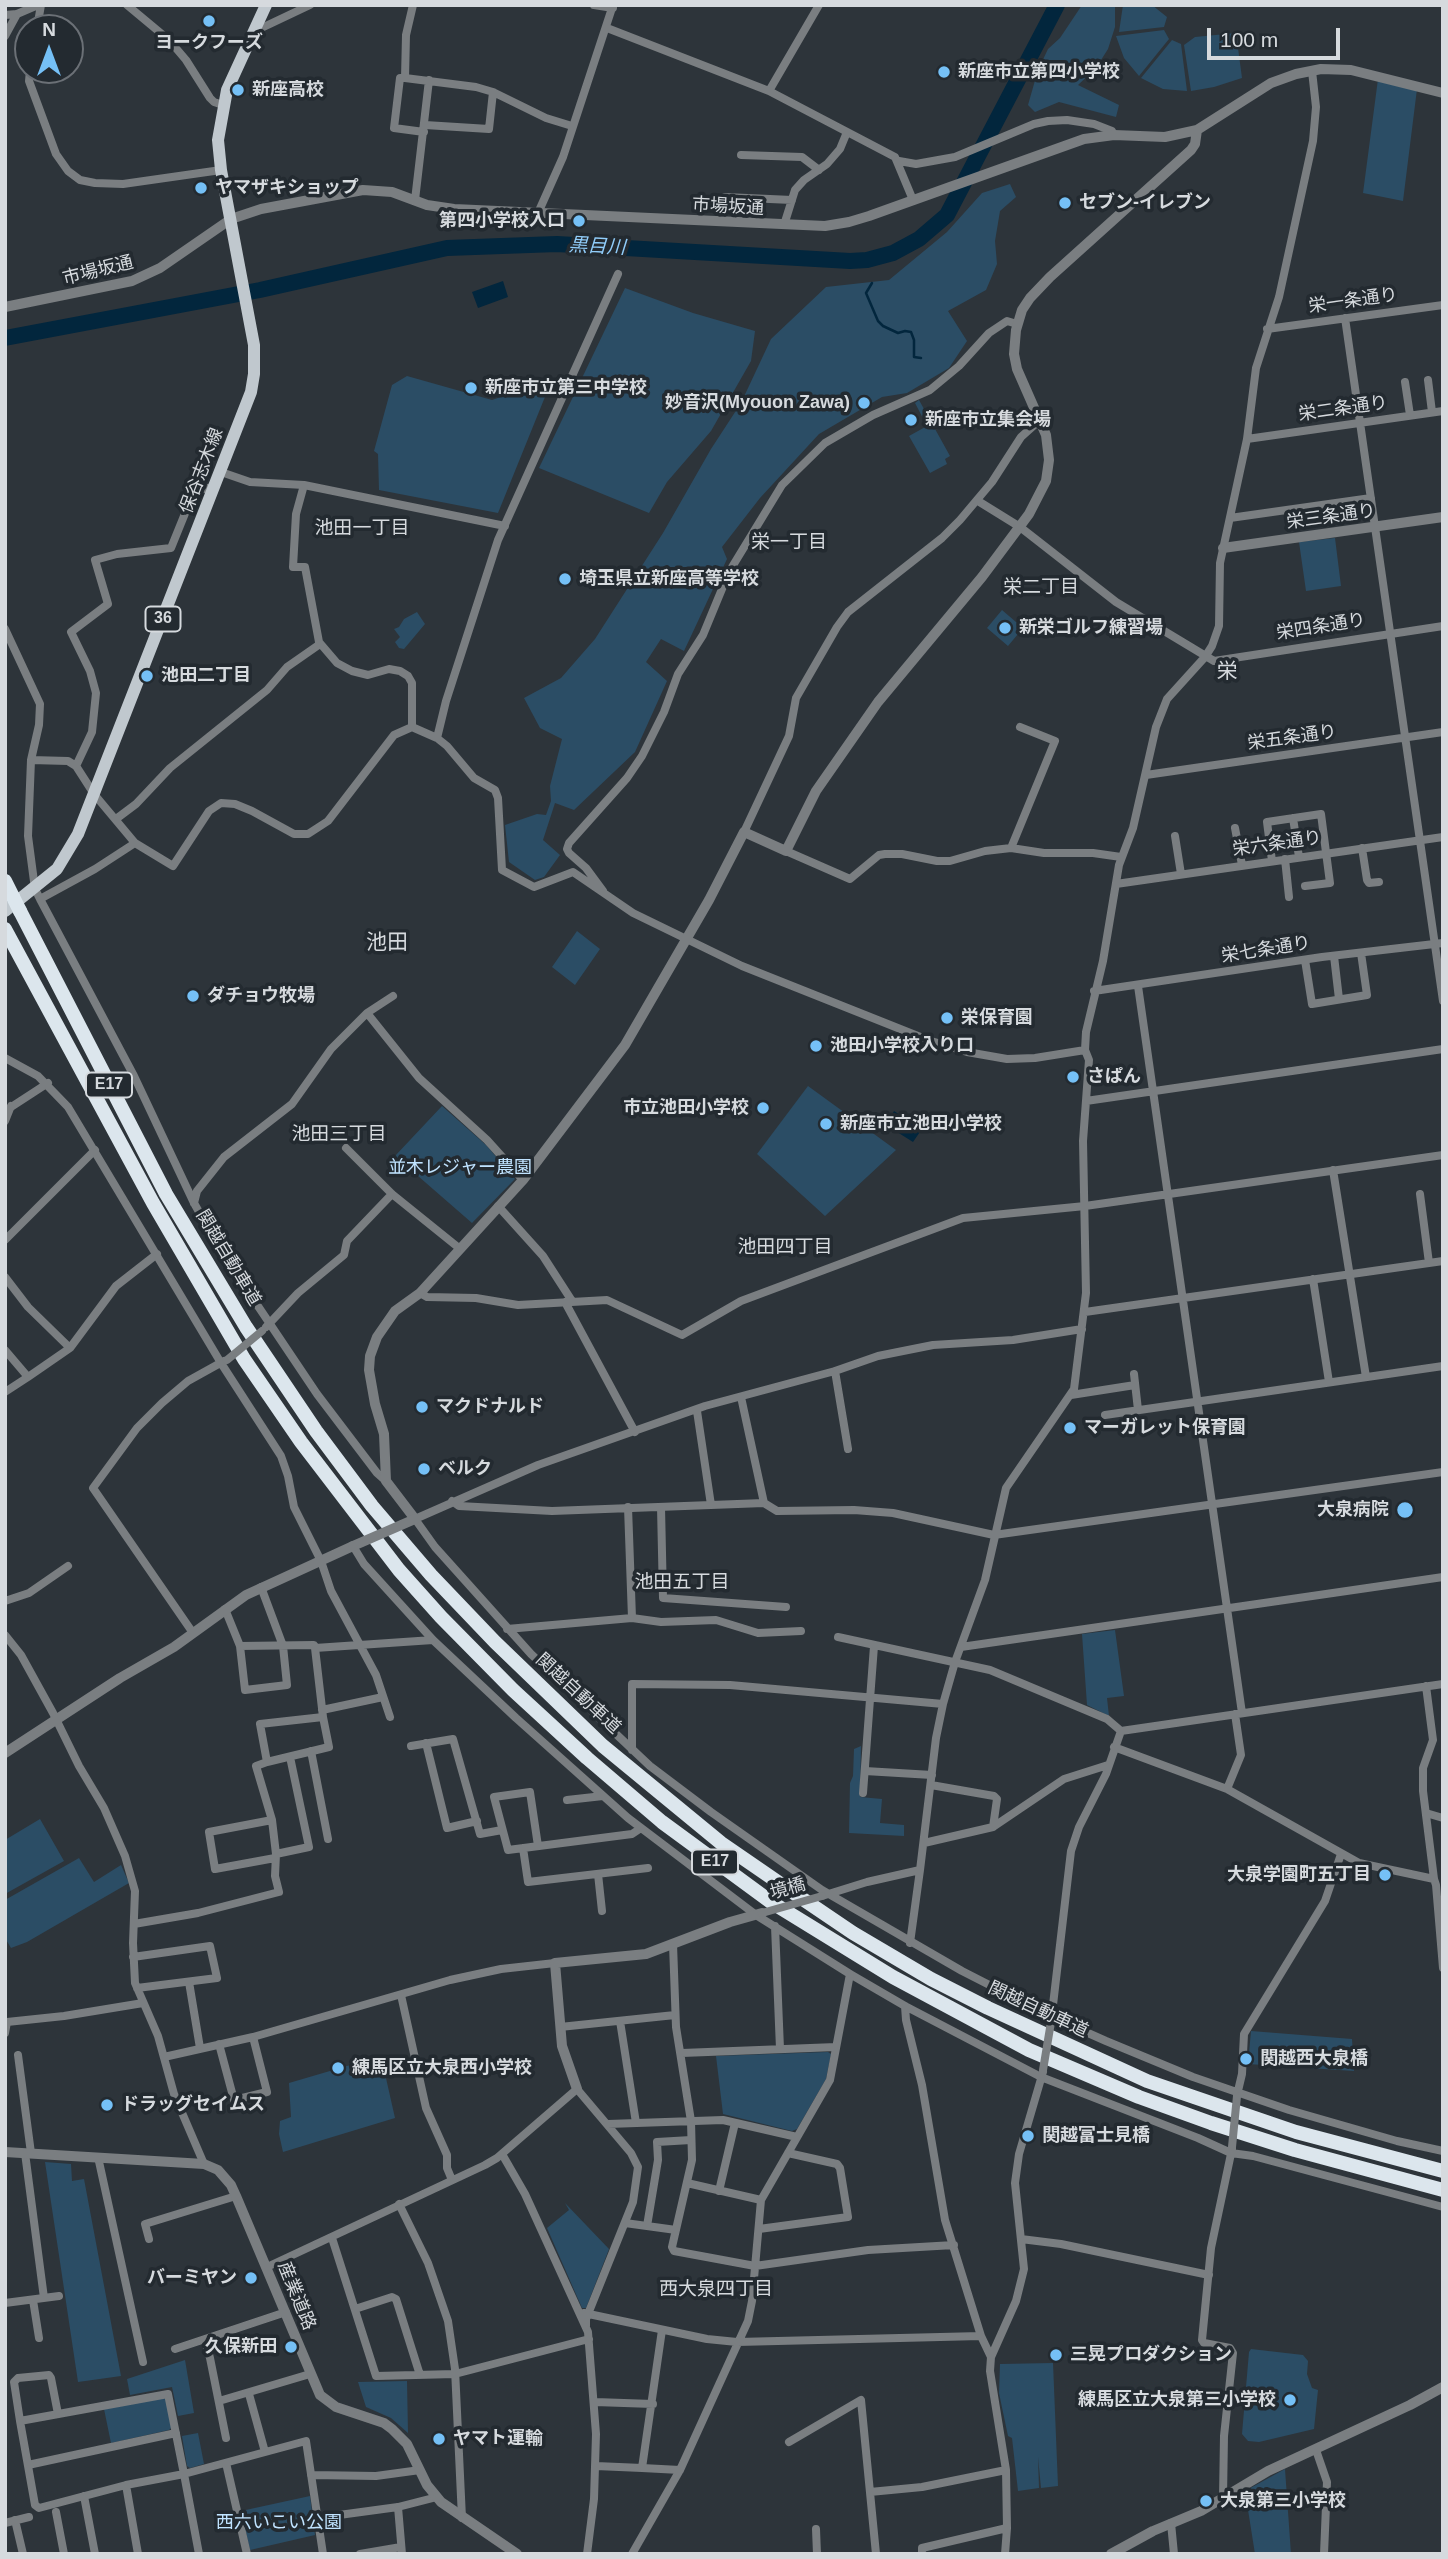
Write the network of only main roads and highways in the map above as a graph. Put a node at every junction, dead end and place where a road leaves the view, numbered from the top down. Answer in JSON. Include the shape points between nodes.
{"nodes":[{"id":1,"x":266,"y":5,"type":"edge"},
{"id":2,"x":5,"y":881,"type":"edge"},
{"id":3,"x":13,"y":911,"type":"edge"},
{"id":4,"x":5,"y":929,"type":"edge"},
{"id":5,"x":1443,"y":2171,"type":"edge"},
{"id":6,"x":1443,"y":2190,"type":"edge"}],
"edges":[{"from":1,"to":3,"type":"main road","name":"保谷志木線","number":"36","via":[[231,77],[218,141],[250,322],[253,384],[69,852],[38,894]]},
{"from":2,"to":3,"type":"highway","name":"関越自動車道","number":"E17","bridge":true,"via":[[13,897]]},
{"from":3,"to":5,"type":"highway","name":"関越自動車道","number":"E17","via":[[166,1194],[246,1327],[316,1431],[431,1575],[603,1745],[742,1858],[853,1933],[988,2008],[1147,2081],[1296,2132]]},
{"from":4,"to":6,"type":"highway","name":"関越自動車道","number":"E17","via":[[146,1192],[244,1359],[302,1442],[399,1570],[441,1617],[587,1758],[662,1822],[771,1902],[893,1978],[1029,2050],[1211,2123]]}]}
